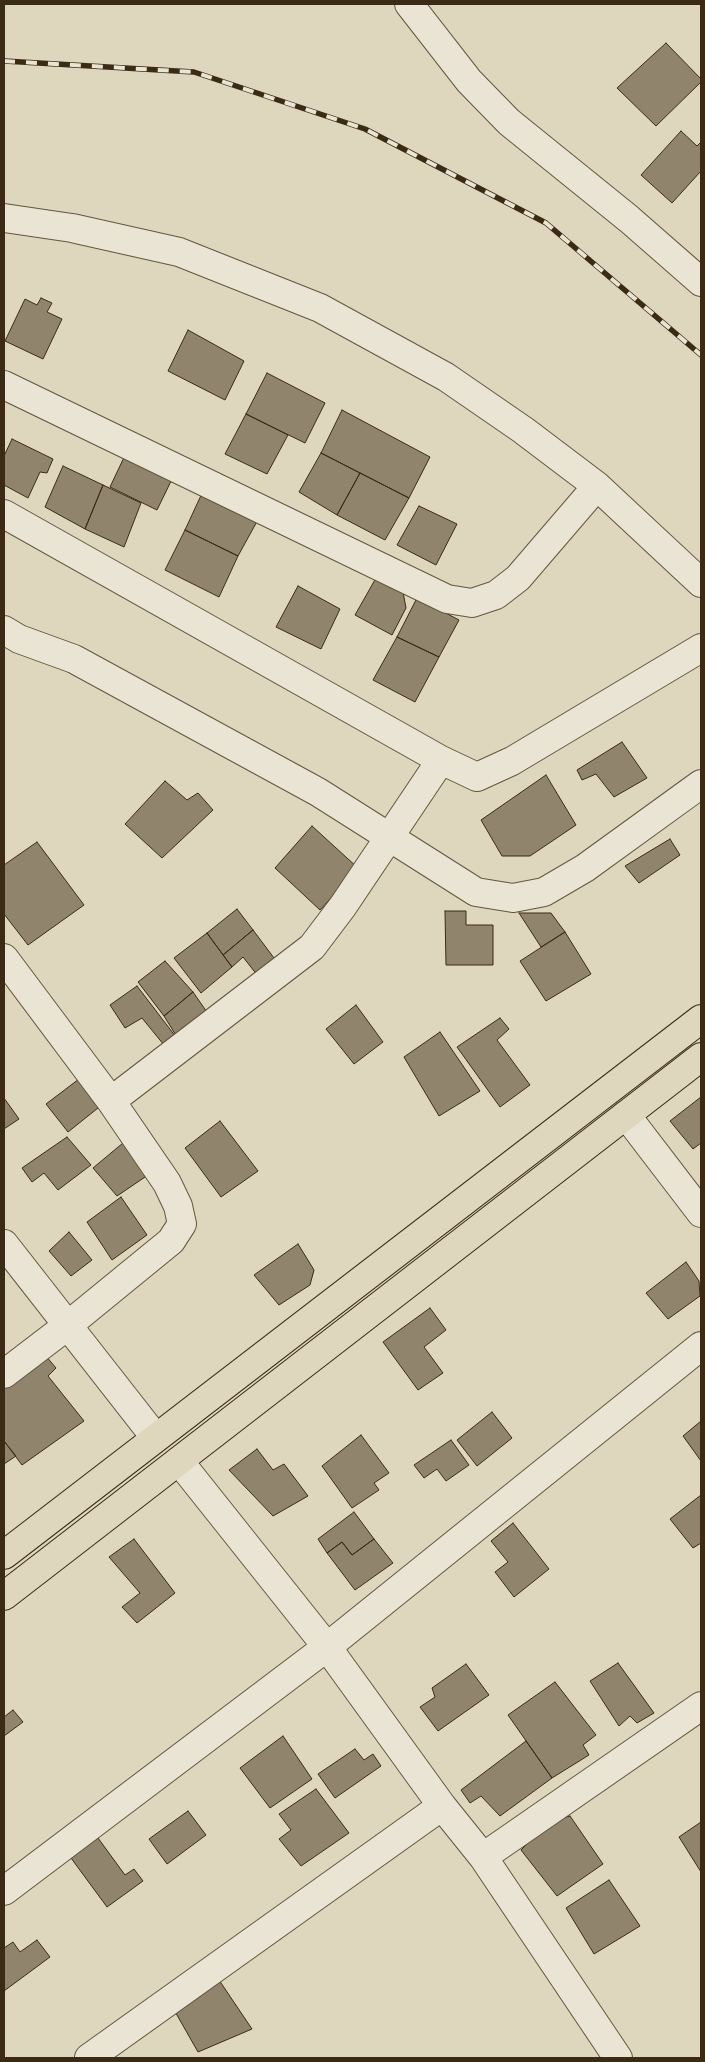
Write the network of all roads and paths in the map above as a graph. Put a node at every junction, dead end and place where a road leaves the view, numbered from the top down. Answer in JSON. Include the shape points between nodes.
{"nodes":[{"id":1,"x":409,"y":4,"type":"edge"},
{"id":2,"x":4,"y":218,"type":"edge"},
{"id":3,"x":701,"y":282,"type":"edge"},
{"id":4,"x":4,"y":385,"type":"edge"},
{"id":5,"x":597,"y":486,"type":"junction"},
{"id":6,"x":4,"y":514,"type":"edge"},
{"id":7,"x":701,"y":583,"type":"edge"},
{"id":8,"x":9,"y":641,"type":"edge"},
{"id":9,"x":701,"y":648,"type":"edge"},
{"id":10,"x":441,"y":760,"type":"junction"},
{"id":11,"x":701,"y":784,"type":"edge"},
{"id":12,"x":389,"y":838,"type":"junction"},
{"id":13,"x":4,"y":958,"type":"edge"},
{"id":14,"x":701,"y":1019,"type":"edge"},
{"id":15,"x":701,"y":1057,"type":"edge"},
{"id":16,"x":111,"y":1101,"type":"junction"},
{"id":17,"x":626,"y":1115,"type":"junction"},
{"id":18,"x":701,"y":1212,"type":"edge"},
{"id":19,"x":4,"y":1244,"type":"edge"},
{"id":20,"x":67,"y":1326,"type":"junction"},
{"id":21,"x":701,"y":1346,"type":"edge"},
{"id":22,"x":4,"y":1374,"type":"edge"},
{"id":23,"x":155,"y":1437,"type":"junction"},
{"id":24,"x":179,"y":1461,"type":"junction"},
{"id":25,"x":4,"y":1554,"type":"edge"},
{"id":26,"x":4,"y":1596,"type":"edge"},
{"id":27,"x":327,"y":1647,"type":"junction"},
{"id":28,"x":701,"y":1706,"type":"edge"},
{"id":29,"x":442,"y":1806,"type":"junction"},
{"id":30,"x":483,"y":1857,"type":"junction"},
{"id":31,"x":4,"y":1891,"type":"edge"},
{"id":32,"x":88,"y":2058,"type":"edge"},
{"id":33,"x":618,"y":2058,"type":"edge"}],
"edges":[{"from":1,"to":3,"type":"street","via":[[469,81],[509,122]]},
{"from":2,"to":5,"type":"street","via":[[72,228],[179,252],[320,308],[446,377]]},
{"from":4,"to":5,"type":"street","via":[[447,600],[472,603],[496,595],[518,578]]},
{"from":5,"to":7,"type":"street"},
{"from":6,"to":10,"type":"street"},
{"from":8,"to":12,"type":"street","via":[[74,659],[318,792]]},
{"from":9,"to":10,"type":"street","via":[[512,761],[477,777]]},
{"from":10,"to":12,"type":"street"},
{"from":11,"to":12,"type":"street","via":[[585,868],[544,892],[513,898],[476,892]]},
{"from":12,"to":16,"type":"street","via":[[312,947]]},
{"from":13,"to":16,"type":"street"},
{"from":14,"to":23,"type":"main road"},
{"from":15,"to":17,"type":"main road"},
{"from":16,"to":20,"type":"street","via":[[168,1183],[182,1224],[171,1241]]},
{"from":17,"to":18,"type":"street"},
{"from":17,"to":24,"type":"main road"},
{"from":19,"to":20,"type":"street"},
{"from":20,"to":22,"type":"street"},
{"from":20,"to":23,"type":"street"},
{"from":21,"to":27,"type":"street"},
{"from":23,"to":25,"type":"main road"},
{"from":24,"to":26,"type":"main road"},
{"from":24,"to":27,"type":"street"},
{"from":27,"to":29,"type":"street"},
{"from":27,"to":31,"type":"street"},
{"from":28,"to":30,"type":"street"},
{"from":29,"to":30,"type":"street"},
{"from":29,"to":32,"type":"street"},
{"from":30,"to":33,"type":"street"}]}
